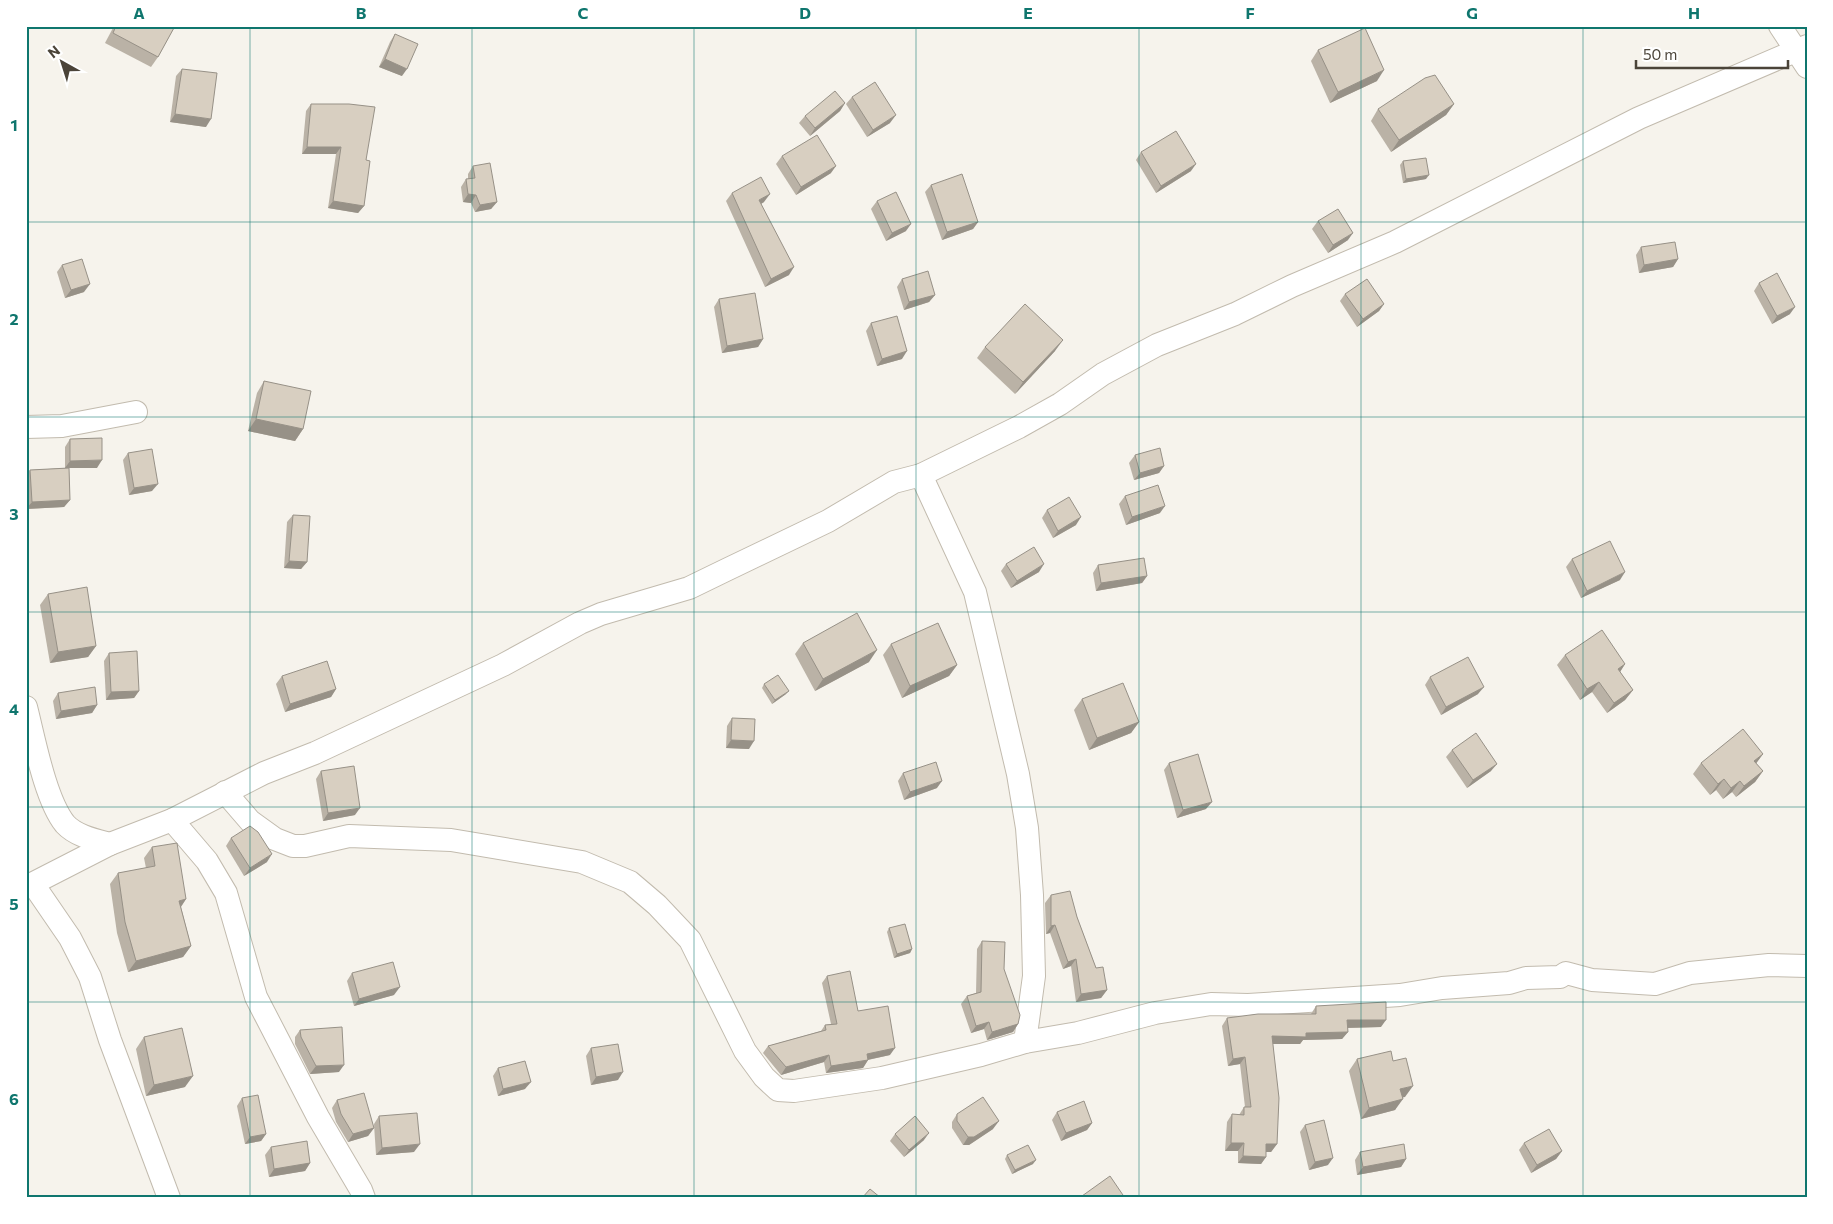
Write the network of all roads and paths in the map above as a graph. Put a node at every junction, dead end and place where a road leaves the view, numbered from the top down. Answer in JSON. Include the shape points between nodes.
{"nodes":[{"id":1,"x":1780,"y":26,"type":"edge"},
{"id":2,"x":1803,"y":55,"type":"edge"},
{"id":3,"x":136,"y":412,"type":"dead end"},
{"id":4,"x":26,"y":427,"type":"edge"},
{"id":5,"x":922,"y":475,"type":"junction"},
{"id":6,"x":26,"y":707,"type":"edge"},
{"id":7,"x":225,"y":792,"type":"junction"},
{"id":8,"x":172,"y":820,"type":"junction"},
{"id":9,"x":110,"y":844,"type":"junction"},
{"id":10,"x":30,"y":885,"type":"edge"},
{"id":11,"x":1807,"y":966,"type":"edge"},
{"id":12,"x":1025,"y":1042,"type":"junction"},
{"id":13,"x":169,"y":1198,"type":"edge"},
{"id":14,"x":364,"y":1198,"type":"edge"}],
"edges":[{"from":1,"to":2,"type":"street"},
{"from":2,"to":5,"type":"street","via":[[1639,118],[1395,242],[1236,314],[1157,345],[1103,374],[1060,404]]},
{"from":3,"to":4,"type":"street","via":[[62,426]]},
{"from":5,"to":7,"type":"street","via":[[894,482],[828,521],[689,588],[580,623],[503,665]]},
{"from":5,"to":12,"type":"street","via":[[975,592],[1018,774],[1027,828],[1032,895],[1034,976]]},
{"from":6,"to":9,"type":"street","via":[[50,795],[65,824],[85,838]]},
{"from":7,"to":8,"type":"street"},
{"from":7,"to":12,"type":"street","via":[[250,821],[275,840],[293,846],[349,836],[452,840],[582,862],[630,882],[690,940],[745,1051],[778,1090],[794,1091],[882,1078]]},
{"from":8,"to":9,"type":"street"},
{"from":8,"to":14,"type":"street","via":[[207,860],[226,894],[256,997]]},
{"from":9,"to":10,"type":"street"},
{"from":10,"to":13,"type":"street","via":[[70,938],[90,977]]},
{"from":11,"to":12,"type":"street","via":[[1769,965],[1690,973],[1655,984],[1592,980],[1566,973],[1560,977],[1526,978],[1509,983],[1400,995],[1248,1005],[1211,1004]]}]}
